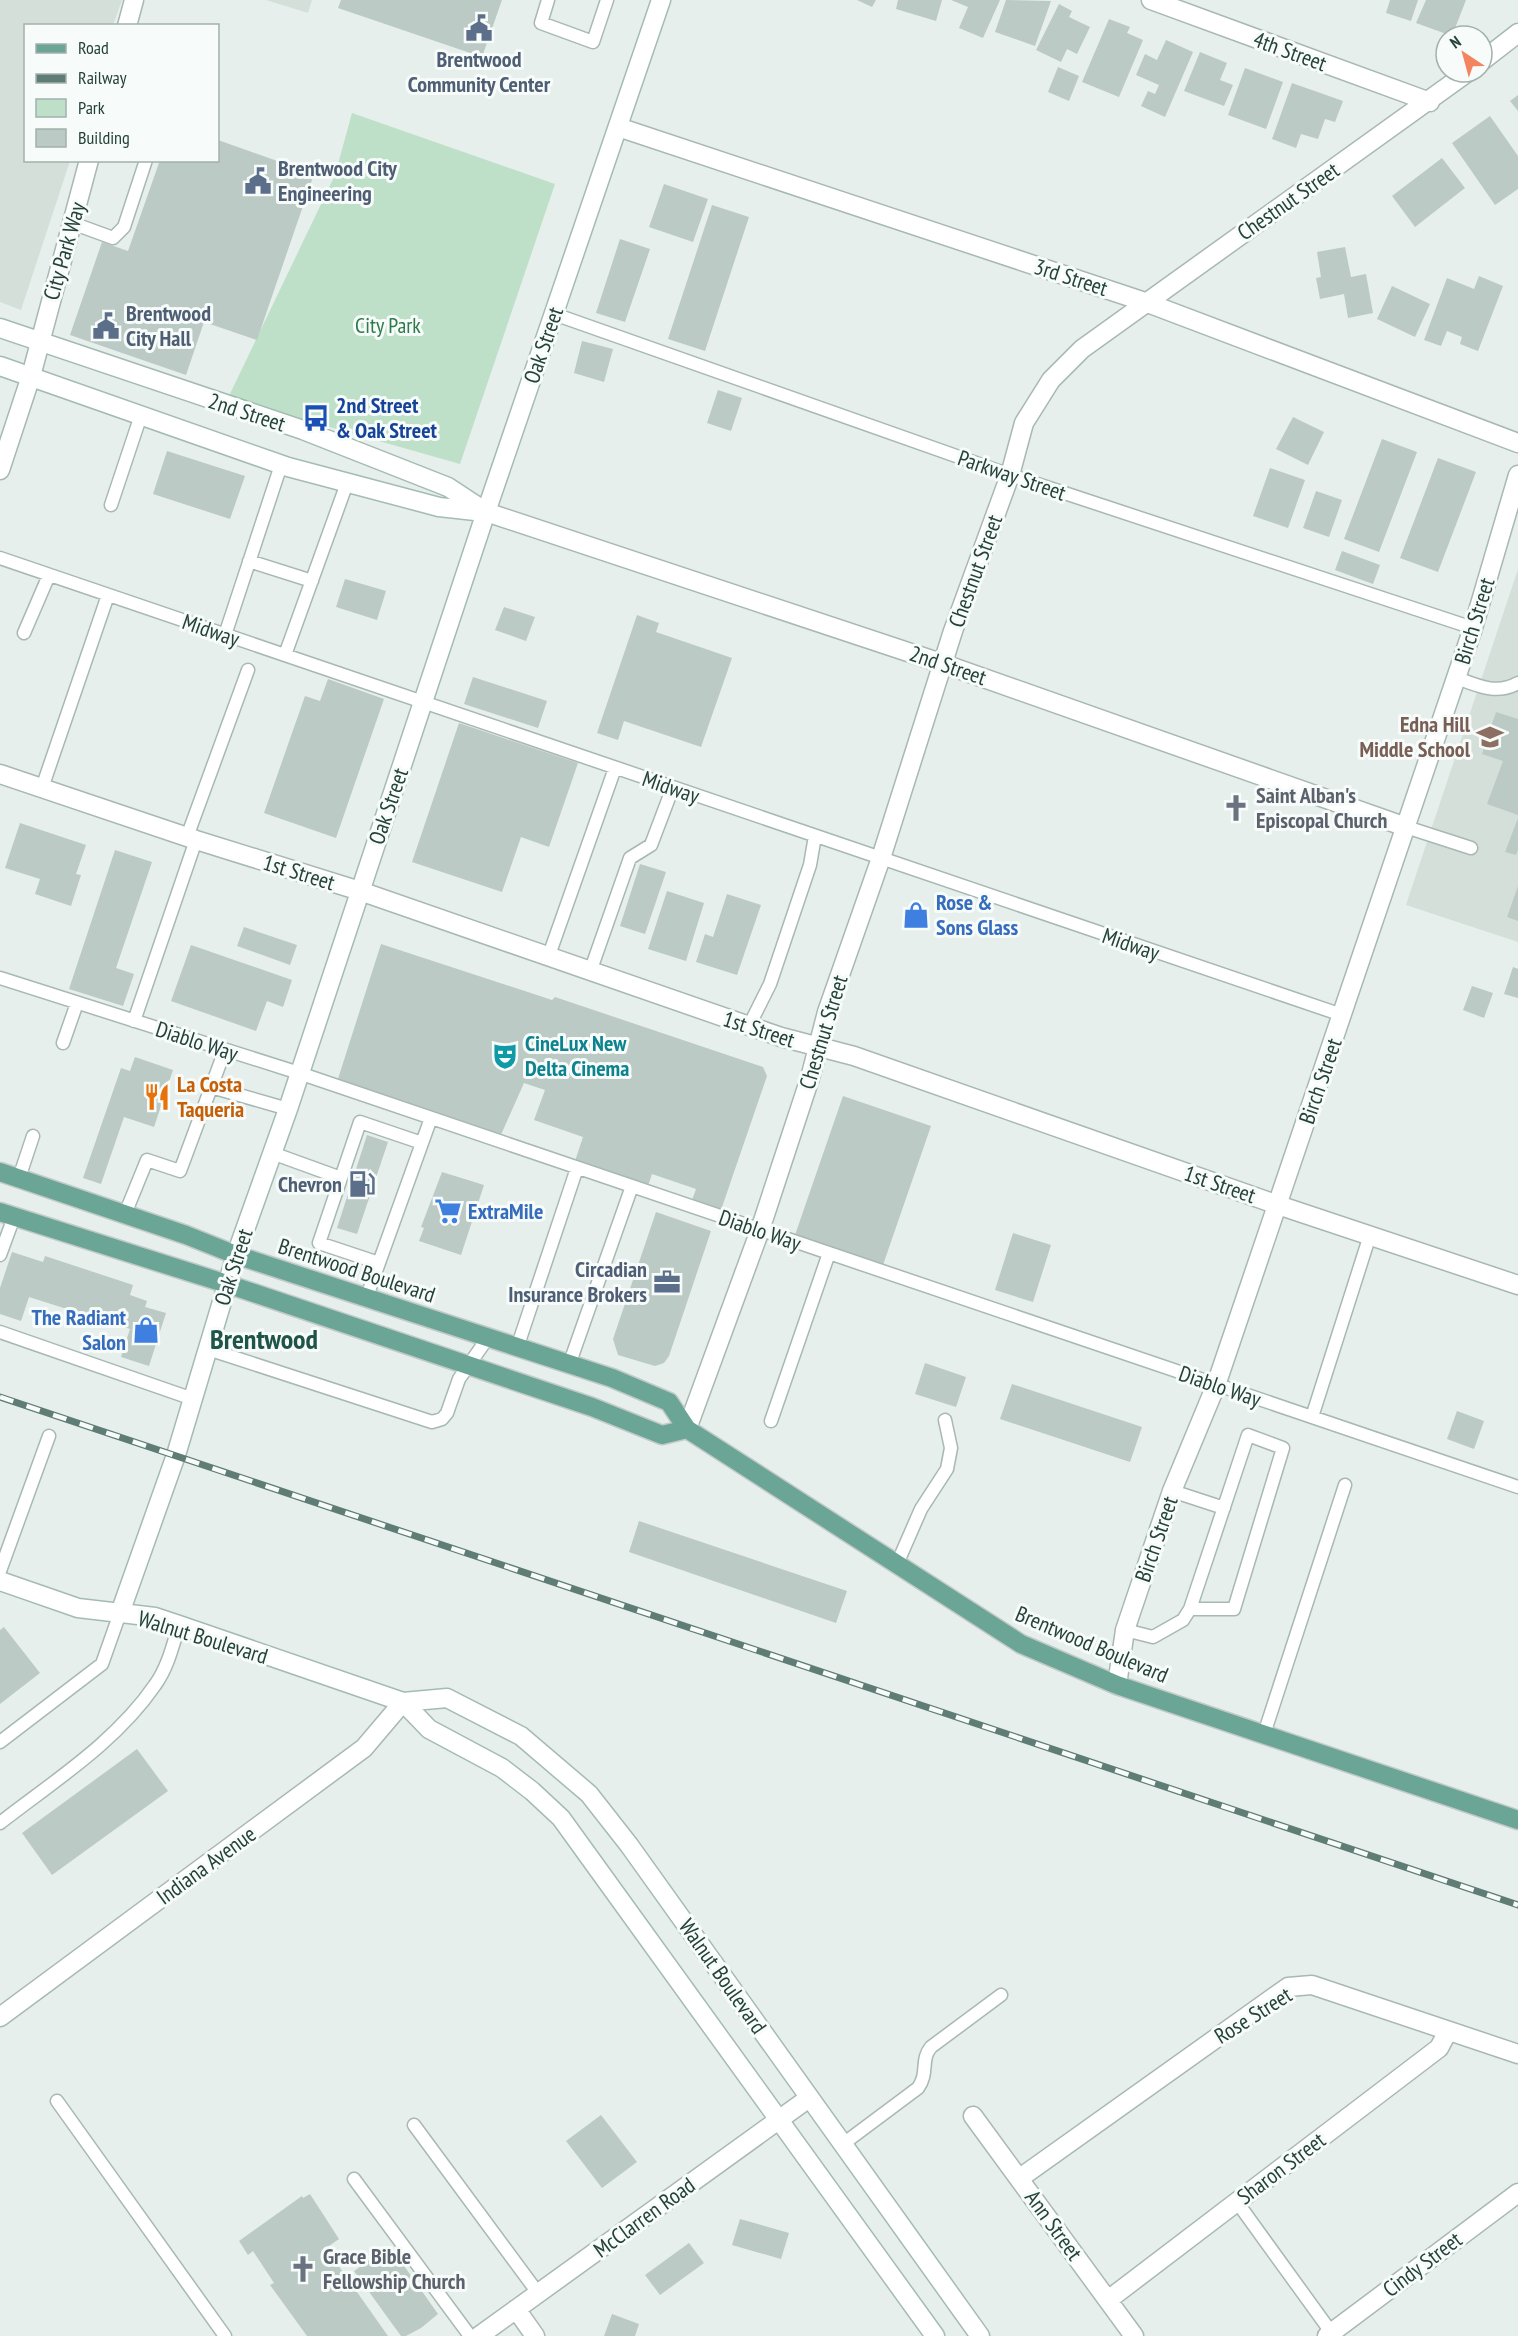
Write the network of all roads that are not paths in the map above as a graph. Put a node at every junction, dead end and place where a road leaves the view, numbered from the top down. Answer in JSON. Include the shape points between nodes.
{"nodes":[{"id":1,"x":134,"y":0,"type":"edge"},
{"id":2,"x":548,"y":0,"type":"edge"},
{"id":3,"x":607,"y":0,"type":"edge"},
{"id":4,"x":661,"y":0,"type":"edge"},
{"id":5,"x":1151,"y":0,"type":"edge"},
{"id":6,"x":128,"y":24,"type":"edge"},
{"id":7,"x":1518,"y":33,"type":"edge"},
{"id":8,"x":1494,"y":52,"type":"edge"},
{"id":9,"x":1453,"y":84,"type":"edge"},
{"id":10,"x":1430,"y":102,"type":"junction"},
{"id":11,"x":618,"y":127,"type":"junction"},
{"id":12,"x":88,"y":162,"type":"edge"},
{"id":13,"x":145,"y":162,"type":"edge"},
{"id":14,"x":72,"y":223,"type":"junction"},
{"id":15,"x":1145,"y":302,"type":"junction"},
{"id":16,"x":554,"y":314,"type":"junction"},
{"id":17,"x":0,"y":328,"type":"edge"},
{"id":18,"x":39,"y":342,"type":"junction"},
{"id":19,"x":0,"y":366,"type":"edge"},
{"id":20,"x":31,"y":376,"type":"junction"},
{"id":21,"x":141,"y":415,"type":"junction"},
{"id":22,"x":1518,"y":443,"type":"edge"},
{"id":23,"x":281,"y":465,"type":"junction"},
{"id":24,"x":0,"y":470,"type":"edge"},
{"id":25,"x":1010,"y":475,"type":"junction"},
{"id":26,"x":1518,"y":475,"type":"edge"},
{"id":27,"x":347,"y":483,"type":"junction"},
{"id":28,"x":111,"y":505,"type":"dead end"},
{"id":29,"x":486,"y":512,"type":"junction"},
{"id":30,"x":0,"y":558,"type":"edge"},
{"id":31,"x":249,"y":561,"type":"junction"},
{"id":32,"x":50,"y":575,"type":"junction"},
{"id":33,"x":312,"y":580,"type":"junction"},
{"id":34,"x":108,"y":595,"type":"junction"},
{"id":35,"x":1473,"y":628,"type":"junction"},
{"id":36,"x":24,"y":633,"type":"dead end"},
{"id":37,"x":225,"y":635,"type":"junction"},
{"id":38,"x":285,"y":655,"type":"junction"},
{"id":39,"x":944,"y":664,"type":"junction"},
{"id":40,"x":248,"y":670,"type":"dead end"},
{"id":41,"x":1457,"y":678,"type":"junction"},
{"id":42,"x":1518,"y":683,"type":"edge"},
{"id":43,"x":423,"y":703,"type":"junction"},
{"id":44,"x":615,"y":768,"type":"junction"},
{"id":45,"x":0,"y":774,"type":"edge"},
{"id":46,"x":673,"y":787,"type":"junction"},
{"id":47,"x":42,"y":788,"type":"junction"},
{"id":48,"x":1406,"y":827,"type":"junction"},
{"id":49,"x":815,"y":836,"type":"junction"},
{"id":50,"x":192,"y":839,"type":"junction"},
{"id":51,"x":1471,"y":848,"type":"dead end"},
{"id":52,"x":881,"y":858,"type":"junction"},
{"id":53,"x":360,"y":891,"type":"junction"},
{"id":54,"x":548,"y":958,"type":"junction"},
{"id":55,"x":590,"y":972,"type":"junction"},
{"id":56,"x":0,"y":978,"type":"edge"},
{"id":57,"x":76,"y":1003,"type":"junction"},
{"id":58,"x":1342,"y":1015,"type":"junction"},
{"id":59,"x":134,"y":1021,"type":"junction"},
{"id":60,"x":749,"y":1026,"type":"junction"},
{"id":61,"x":63,"y":1043,"type":"dead end"},
{"id":62,"x":818,"y":1047,"type":"junction"},
{"id":63,"x":225,"y":1050,"type":"junction"},
{"id":64,"x":299,"y":1073,"type":"junction"},
{"id":65,"x":211,"y":1087,"type":"junction"},
{"id":66,"x":288,"y":1108,"type":"junction"},
{"id":67,"x":431,"y":1118,"type":"junction"},
{"id":68,"x":33,"y":1136,"type":"dead end"},
{"id":69,"x":422,"y":1143,"type":"junction"},
{"id":70,"x":272,"y":1153,"type":"junction"},
{"id":71,"x":577,"y":1168,"type":"junction"},
{"id":72,"x":0,"y":1172,"type":"edge"},
{"id":73,"x":19,"y":1178,"type":"junction"},
{"id":74,"x":341,"y":1178,"type":"junction"},
{"id":75,"x":632,"y":1186,"type":"junction"},
{"id":76,"x":1278,"y":1204,"type":"junction"},
{"id":77,"x":7,"y":1214,"type":"edge"},
{"id":78,"x":125,"y":1215,"type":"junction"},
{"id":79,"x":760,"y":1230,"type":"junction"},
{"id":80,"x":1370,"y":1235,"type":"junction"},
{"id":81,"x":830,"y":1253,"type":"junction"},
{"id":82,"x":0,"y":1255,"type":"edge"},
{"id":83,"x":236,"y":1255,"type":"junction"},
{"id":84,"x":379,"y":1263,"type":"junction"},
{"id":85,"x":227,"y":1284,"type":"junction"},
{"id":86,"x":1518,"y":1285,"type":"edge"},
{"id":87,"x":366,"y":1299,"type":"junction"},
{"id":88,"x":0,"y":1332,"type":"edge"},
{"id":89,"x":487,"y":1339,"type":"junction"},
{"id":90,"x":517,"y":1348,"type":"junction"},
{"id":91,"x":208,"y":1349,"type":"junction"},
{"id":92,"x":569,"y":1365,"type":"junction"},
{"id":93,"x":467,"y":1366,"type":"junction"},
{"id":94,"x":1216,"y":1385,"type":"junction"},
{"id":95,"x":193,"y":1399,"type":"junction"},
{"id":96,"x":1312,"y":1417,"type":"junction"},
{"id":97,"x":945,"y":1420,"type":"dead end"},
{"id":98,"x":771,"y":1421,"type":"dead end"},
{"id":99,"x":687,"y":1429,"type":"junction"},
{"id":100,"x":49,"y":1436,"type":"dead end"},
{"id":101,"x":1345,"y":1485,"type":"dead end"},
{"id":102,"x":1518,"y":1487,"type":"edge"},
{"id":103,"x":1172,"y":1491,"type":"junction"},
{"id":104,"x":1224,"y":1508,"type":"junction"},
{"id":105,"x":897,"y":1564,"type":"junction"},
{"id":106,"x":0,"y":1571,"type":"edge"},
{"id":107,"x":0,"y":1581,"type":"edge"},
{"id":108,"x":1190,"y":1609,"type":"junction"},
{"id":109,"x":120,"y":1613,"type":"junction"},
{"id":110,"x":179,"y":1624,"type":"junction"},
{"id":111,"x":1125,"y":1630,"type":"junction"},
{"id":112,"x":1118,"y":1685,"type":"junction"},
{"id":113,"x":403,"y":1702,"type":"junction"},
{"id":114,"x":1264,"y":1734,"type":"junction"},
{"id":115,"x":0,"y":1742,"type":"edge"},
{"id":116,"x":1518,"y":1820,"type":"edge"},
{"id":117,"x":0,"y":1823,"type":"edge"},
{"id":118,"x":1001,"y":1995,"type":"dead end"},
{"id":119,"x":0,"y":2017,"type":"edge"},
{"id":120,"x":1448,"y":2031,"type":"junction"},
{"id":121,"x":1518,"y":2054,"type":"edge"},
{"id":122,"x":809,"y":2098,"type":"junction"},
{"id":123,"x":57,"y":2101,"type":"dead end"},
{"id":124,"x":973,"y":2116,"type":"dead end"},
{"id":125,"x":779,"y":2120,"type":"junction"},
{"id":126,"x":414,"y":2125,"type":"dead end"},
{"id":127,"x":843,"y":2144,"type":"junction"},
{"id":128,"x":1020,"y":2178,"type":"junction"},
{"id":129,"x":354,"y":2179,"type":"dead end"},
{"id":130,"x":1518,"y":2193,"type":"edge"},
{"id":131,"x":1237,"y":2202,"type":"junction"},
{"id":132,"x":538,"y":2293,"type":"junction"},
{"id":133,"x":1108,"y":2300,"type":"junction"},
{"id":134,"x":516,"y":2309,"type":"junction"},
{"id":135,"x":1329,"y":2334,"type":"edge"},
{"id":136,"x":225,"y":2336,"type":"edge"},
{"id":137,"x":470,"y":2336,"type":"edge"},
{"id":138,"x":478,"y":2336,"type":"edge"},
{"id":139,"x":535,"y":2336,"type":"edge"},
{"id":140,"x":935,"y":2336,"type":"edge"},
{"id":141,"x":980,"y":2336,"type":"edge"},
{"id":142,"x":1134,"y":2336,"type":"edge"}],
"edges":[{"from":1,"to":6,"type":"street"},
{"from":2,"to":3,"type":"lane","via":[[540,23],[593,42]]},
{"from":4,"to":11,"type":"street","name":"Oak Street"},
{"from":5,"to":10,"type":"street","name":"4th Street"},
{"from":7,"to":8,"type":"street"},
{"from":9,"to":10,"type":"street","name":"Chestnut Street"},
{"from":10,"to":15,"type":"street","name":"Chestnut Street"},
{"from":11,"to":15,"type":"street","name":"3rd Street"},
{"from":11,"to":16,"type":"street","name":"Oak Street"},
{"from":12,"to":14,"type":"street","name":"City Park Way"},
{"from":13,"to":14,"type":"lane","via":[[124,227],[113,238]]},
{"from":14,"to":18,"type":"street","name":"City Park Way"},
{"from":15,"to":22,"type":"street","name":"3rd Street"},
{"from":15,"to":25,"type":"street","name":"Chestnut Street","via":[[1082,349],[1051,380],[1024,423]]},
{"from":16,"to":25,"type":"lane","name":"Parkway Street"},
{"from":16,"to":29,"type":"street","name":"Oak Street"},
{"from":17,"to":18,"type":"street","name":"2nd Street"},
{"from":18,"to":20,"type":"street","name":"City Park Way"},
{"from":18,"to":29,"type":"street","name":"2nd Street","via":[[303,430],[448,487]]},
{"from":19,"to":20,"type":"street","name":"2nd Street"},
{"from":20,"to":21,"type":"street","name":"2nd Street"},
{"from":20,"to":24,"type":"street","name":"City Park Way"},
{"from":21,"to":23,"type":"street","name":"2nd Street"},
{"from":21,"to":28,"type":"lane"},
{"from":23,"to":27,"type":"street","name":"2nd Street"},
{"from":23,"to":31,"type":"lane"},
{"from":25,"to":35,"type":"lane","name":"Parkway Street"},
{"from":25,"to":39,"type":"street","name":"Chestnut Street"},
{"from":26,"to":35,"type":"street","name":"Birch Street"},
{"from":27,"to":29,"type":"street","name":"2nd Street","via":[[439,507]]},
{"from":27,"to":33,"type":"lane"},
{"from":29,"to":39,"type":"street","name":"2nd Street"},
{"from":29,"to":43,"type":"street","name":"Oak Street"},
{"from":30,"to":32,"type":"lane","name":"Midway"},
{"from":31,"to":33,"type":"lane"},
{"from":31,"to":37,"type":"lane"},
{"from":32,"to":34,"type":"lane","name":"Midway"},
{"from":32,"to":36,"type":"lane"},
{"from":33,"to":38,"type":"lane"},
{"from":34,"to":37,"type":"lane","name":"Midway"},
{"from":34,"to":47,"type":"lane"},
{"from":35,"to":41,"type":"street","name":"Birch Street"},
{"from":37,"to":38,"type":"lane","name":"Midway"},
{"from":38,"to":43,"type":"lane","name":"Midway"},
{"from":39,"to":48,"type":"street","name":"2nd Street"},
{"from":39,"to":52,"type":"street","name":"Chestnut Street"},
{"from":40,"to":50,"type":"lane"},
{"from":41,"to":42,"type":"lane","via":[[1485,688],[1506,690]]},
{"from":41,"to":48,"type":"street","name":"Birch Street"},
{"from":43,"to":44,"type":"lane","name":"Midway"},
{"from":43,"to":53,"type":"street","name":"Oak Street"},
{"from":44,"to":46,"type":"lane","name":"Midway"},
{"from":44,"to":54,"type":"lane"},
{"from":45,"to":47,"type":"street","name":"1st Street"},
{"from":46,"to":49,"type":"lane","name":"Midway"},
{"from":46,"to":55,"type":"lane","via":[[651,845],[630,858]]},
{"from":47,"to":50,"type":"street","name":"1st Street"},
{"from":48,"to":51,"type":"lane"},
{"from":48,"to":58,"type":"street","name":"Birch Street"},
{"from":49,"to":52,"type":"lane","name":"Midway"},
{"from":49,"to":60,"type":"lane","via":[[810,865],[770,984]]},
{"from":50,"to":53,"type":"street","name":"1st Street"},
{"from":50,"to":59,"type":"lane"},
{"from":52,"to":58,"type":"lane","name":"Midway"},
{"from":52,"to":62,"type":"street","name":"Chestnut Street"},
{"from":53,"to":54,"type":"street","name":"1st Street"},
{"from":53,"to":64,"type":"street","name":"Oak Street"},
{"from":54,"to":55,"type":"street","name":"1st Street"},
{"from":55,"to":60,"type":"street","name":"1st Street"},
{"from":56,"to":57,"type":"lane","name":"Diablo Way"},
{"from":57,"to":59,"type":"lane","name":"Diablo Way"},
{"from":57,"to":61,"type":"lane"},
{"from":58,"to":76,"type":"street","name":"Birch Street"},
{"from":59,"to":63,"type":"lane","name":"Diablo Way"},
{"from":60,"to":62,"type":"street","name":"1st Street"},
{"from":62,"to":76,"type":"street","name":"1st Street","via":[[854,1056]]},
{"from":62,"to":79,"type":"street","name":"Chestnut Street"},
{"from":63,"to":64,"type":"lane","name":"Diablo Way"},
{"from":63,"to":65,"type":"lane"},
{"from":64,"to":66,"type":"street","name":"Oak Street"},
{"from":64,"to":67,"type":"lane","name":"Diablo Way"},
{"from":65,"to":66,"type":"lane"},
{"from":65,"to":78,"type":"lane","via":[[180,1171],[147,1160]]},
{"from":66,"to":70,"type":"street","name":"Oak Street"},
{"from":67,"to":69,"type":"lane"},
{"from":67,"to":71,"type":"lane","name":"Diablo Way"},
{"from":68,"to":73,"type":"lane"},
{"from":69,"to":74,"type":"lane","via":[[360,1122]]},
{"from":69,"to":84,"type":"lane"},
{"from":70,"to":74,"type":"lane"},
{"from":70,"to":83,"type":"street","name":"Oak Street"},
{"from":71,"to":75,"type":"lane","name":"Diablo Way"},
{"from":71,"to":90,"type":"lane"},
{"from":72,"to":73,"type":"main road","name":"Brentwood Boulevard"},
{"from":73,"to":78,"type":"main road","name":"Brentwood Boulevard"},
{"from":74,"to":84,"type":"lane","via":[[319,1243]]},
{"from":75,"to":79,"type":"lane","name":"Diablo Way"},
{"from":75,"to":92,"type":"lane"},
{"from":76,"to":80,"type":"street","name":"1st Street"},
{"from":76,"to":94,"type":"street","name":"Birch Street"},
{"from":77,"to":82,"type":"lane"},
{"from":77,"to":85,"type":"main road"},
{"from":78,"to":83,"type":"main road","name":"Brentwood Boulevard"},
{"from":79,"to":81,"type":"lane","name":"Diablo Way"},
{"from":79,"to":99,"type":"street","name":"Chestnut Street"},
{"from":80,"to":86,"type":"street","name":"1st Street"},
{"from":80,"to":96,"type":"lane"},
{"from":81,"to":94,"type":"lane","name":"Diablo Way"},
{"from":81,"to":98,"type":"lane"},
{"from":83,"to":85,"type":"street","name":"Oak Street"},
{"from":83,"to":87,"type":"main road","name":"Brentwood Boulevard"},
{"from":84,"to":87,"type":"lane"},
{"from":85,"to":91,"type":"street","name":"Oak Street"},
{"from":85,"to":93,"type":"main road"},
{"from":87,"to":89,"type":"main road","name":"Brentwood Boulevard"},
{"from":88,"to":95,"type":"lane"},
{"from":89,"to":90,"type":"main road","name":"Brentwood Boulevard"},
{"from":89,"to":93,"type":"lane"},
{"from":90,"to":92,"type":"main road","name":"Brentwood Boulevard"},
{"from":91,"to":93,"type":"lane","via":[[432,1422],[447,1413]]},
{"from":91,"to":95,"type":"street","name":"Oak Street"},
{"from":92,"to":99,"type":"main road","name":"Brentwood Boulevard","via":[[669,1402]]},
{"from":93,"to":99,"type":"main road","via":[[592,1407],[662,1435]]},
{"from":94,"to":96,"type":"lane","name":"Diablo Way"},
{"from":94,"to":103,"type":"street","name":"Birch Street"},
{"from":95,"to":109,"type":"street","name":"Oak Street"},
{"from":96,"to":102,"type":"lane","name":"Diablo Way"},
{"from":97,"to":105,"type":"lane","via":[[951,1448],[947,1469],[921,1509]]},
{"from":99,"to":105,"type":"main road","name":"Brentwood Boulevard"},
{"from":100,"to":106,"type":"lane"},
{"from":101,"to":114,"type":"lane"},
{"from":103,"to":104,"type":"lane"},
{"from":103,"to":111,"type":"street","name":"Birch Street"},
{"from":104,"to":108,"type":"lane"},
{"from":104,"to":108,"type":"lane","via":[[1248,1435],[1283,1448],[1234,1609]]},
{"from":105,"to":112,"type":"main road","name":"Brentwood Boulevard","via":[[1022,1644]]},
{"from":107,"to":109,"type":"street","name":"Walnut Boulevard","via":[[78,1608]]},
{"from":108,"to":111,"type":"lane","via":[[1183,1620],[1154,1637]]},
{"from":109,"to":110,"type":"street","name":"Walnut Boulevard"},
{"from":109,"to":115,"type":"lane","via":[[102,1664]]},
{"from":110,"to":113,"type":"street","name":"Walnut Boulevard"},
{"from":110,"to":117,"type":"lane","via":[[156,1684],[117,1732]]},
{"from":111,"to":112,"type":"street","name":"Birch Street"},
{"from":112,"to":114,"type":"main road","name":"Brentwood Boulevard"},
{"from":113,"to":119,"type":"street","name":"Indiana Avenue","via":[[364,1748]]},
{"from":113,"to":122,"type":"street","name":"Walnut Boulevard","via":[[447,1698],[521,1736],[590,1794]]},
{"from":113,"to":125,"type":"street","name":"Walnut Boulevard","via":[[429,1729],[502,1768],[561,1818]]},
{"from":114,"to":116,"type":"main road","name":"Brentwood Boulevard"},
{"from":118,"to":127,"type":"lane","via":[[931,2047],[925,2059],[924,2080],[918,2088]]},
{"from":120,"to":121,"type":"street","name":"Rose Street"},
{"from":120,"to":128,"type":"street","name":"Rose Street","via":[[1312,1985],[1288,1988]]},
{"from":120,"to":131,"type":"street","name":"Sharon Street","via":[[1439,2048]]},
{"from":122,"to":125,"type":"street","name":"McClarren Road"},
{"from":122,"to":127,"type":"street","name":"Walnut Boulevard"},
{"from":123,"to":136,"type":"lane"},
{"from":124,"to":128,"type":"street","name":"Ann Street"},
{"from":125,"to":132,"type":"street","name":"McClarren Road"},
{"from":125,"to":140,"type":"street","name":"Walnut Boulevard"},
{"from":126,"to":132,"type":"lane"},
{"from":127,"to":141,"type":"street","name":"Walnut Boulevard"},
{"from":128,"to":133,"type":"street","name":"Ann Street"},
{"from":129,"to":137,"type":"lane"},
{"from":130,"to":135,"type":"street","name":"Cindy Street"},
{"from":131,"to":133,"type":"street","name":"Sharon Street"},
{"from":131,"to":135,"type":"lane"},
{"from":132,"to":134,"type":"street","name":"McClarren Road"},
{"from":133,"to":142,"type":"street","name":"Ann Street"},
{"from":134,"to":138,"type":"street","name":"McClarren Road"},
{"from":134,"to":139,"type":"street"}]}
